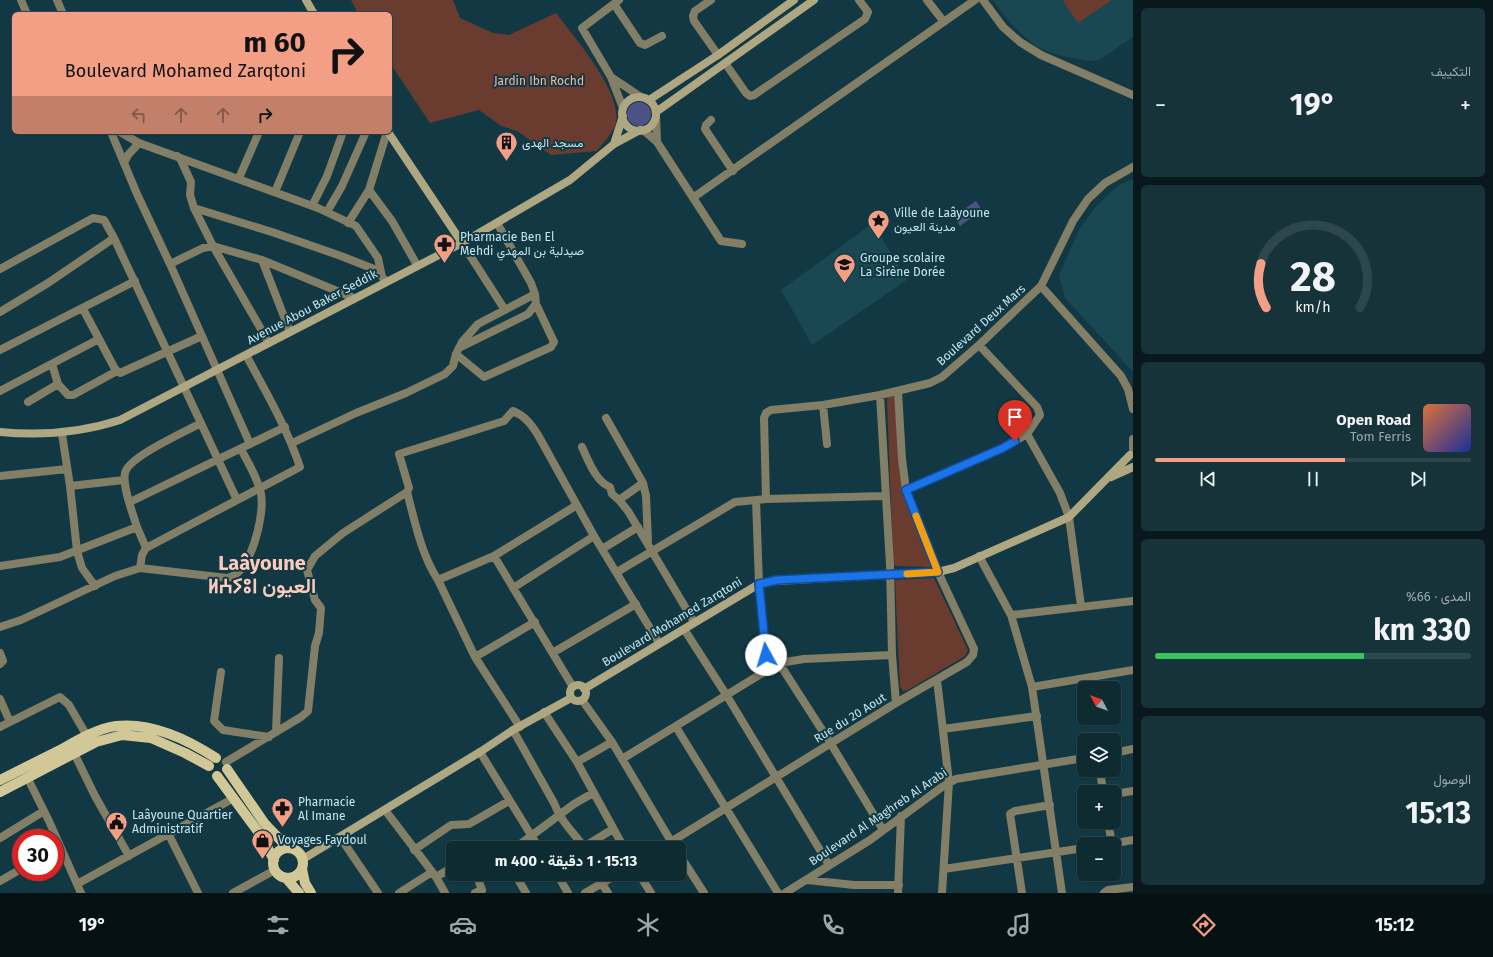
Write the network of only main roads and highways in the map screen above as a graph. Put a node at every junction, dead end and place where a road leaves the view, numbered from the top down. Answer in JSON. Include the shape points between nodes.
{"nodes":[{"id":1,"x":794,"y":0,"type":"edge"},
{"id":2,"x":814,"y":0,"type":"edge"},
{"id":3,"x":645,"y":98,"type":"junction"},
{"id":4,"x":623,"y":112,"type":"junction"},
{"id":5,"x":656,"y":114,"type":"junction"},
{"id":6,"x":641,"y":130,"type":"junction"},
{"id":7,"x":389,"y":134,"type":"edge"},
{"id":8,"x":614,"y":144,"type":"junction"},
{"id":9,"x":462,"y":243,"type":"junction"},
{"id":10,"x":0,"y":432,"type":"edge"},
{"id":11,"x":1132,"y":451,"type":"edge"},
{"id":12,"x":1133,"y":466,"type":"edge"},
{"id":13,"x":1107,"y":479,"type":"junction"},
{"id":14,"x":584,"y":689,"type":"junction"},
{"id":15,"x":571,"y":698,"type":"junction"},
{"id":16,"x":216,"y":758,"type":"junction"},
{"id":17,"x":209,"y":766,"type":"junction"},
{"id":18,"x":226,"y":766,"type":"junction"},
{"id":19,"x":217,"y":776,"type":"junction"},
{"id":20,"x":0,"y":780,"type":"edge"},
{"id":21,"x":0,"y":792,"type":"edge"},
{"id":22,"x":288,"y":848,"type":"junction"},
{"id":23,"x":302,"y":864,"type":"junction"},
{"id":24,"x":274,"y":865,"type":"junction"},
{"id":25,"x":286,"y":878,"type":"junction"},
{"id":26,"x":298,"y":893,"type":"edge"},
{"id":27,"x":311,"y":893,"type":"edge"}],
"edges":[{"from":1,"to":3,"type":"main road","via":[[718,55]]},
{"from":2,"to":5,"type":"main road"},
{"from":3,"to":4,"type":"main road","via":[[628,101]]},
{"from":3,"to":5,"type":"main road","via":[[652,103]]},
{"from":4,"to":6,"type":"main road","via":[[624,120],[630,128]]},
{"from":4,"to":8,"type":"main road"},
{"from":5,"to":6,"type":"main road","via":[[651,125]]},
{"from":6,"to":8,"type":"main road","name":"Avenue Abou Baker Seddik"},
{"from":7,"to":9,"type":"main road"},
{"from":8,"to":9,"type":"main road","name":"Avenue Abou Baker Seddik","via":[[570,180]]},
{"from":9,"to":10,"type":"main road","name":"Avenue Abou Baker Seddik","via":[[384,279],[354,298],[120,420],[104,426],[62,434]]},
{"from":11,"to":12,"type":"main road"},
{"from":11,"to":13,"type":"main road","name":"Boulevard Mohamed Zarqtoni"},
{"from":12,"to":13,"type":"main road"},
{"from":13,"to":14,"type":"main road","name":"Boulevard Mohamed Zarqtoni","via":[[1069,517],[954,568],[938,572],[777,580],[759,584]]},
{"from":14,"to":15,"type":"main road","via":[[579,686],[573,687],[570,692]]},
{"from":14,"to":15,"type":"main road","via":[[585,695],[582,700],[576,701]]},
{"from":15,"to":23,"type":"main road","via":[[340,837]]},
{"from":16,"to":17,"type":"main road"},
{"from":16,"to":18,"type":"main road","via":[[222,759]]},
{"from":16,"to":20,"type":"main road","via":[[180,738],[144,727],[115,727],[86,736]]},
{"from":17,"to":19,"type":"main road","via":[[210,771]]},
{"from":17,"to":21,"type":"main road","via":[[151,738],[132,735],[104,739]]},
{"from":18,"to":19,"type":"main road","via":[[224,773]]},
{"from":18,"to":22,"type":"main road","via":[[265,824]]},
{"from":19,"to":24,"type":"main road","via":[[262,837]]},
{"from":22,"to":23,"type":"main road","via":[[297,851]]},
{"from":22,"to":24,"type":"main road","via":[[279,852]]},
{"from":23,"to":25,"type":"main road","via":[[296,876]]},
{"from":23,"to":27,"type":"main road","via":[[305,883]]},
{"from":24,"to":25,"type":"main road","via":[[277,874]]},
{"from":25,"to":26,"type":"main road"}]}
